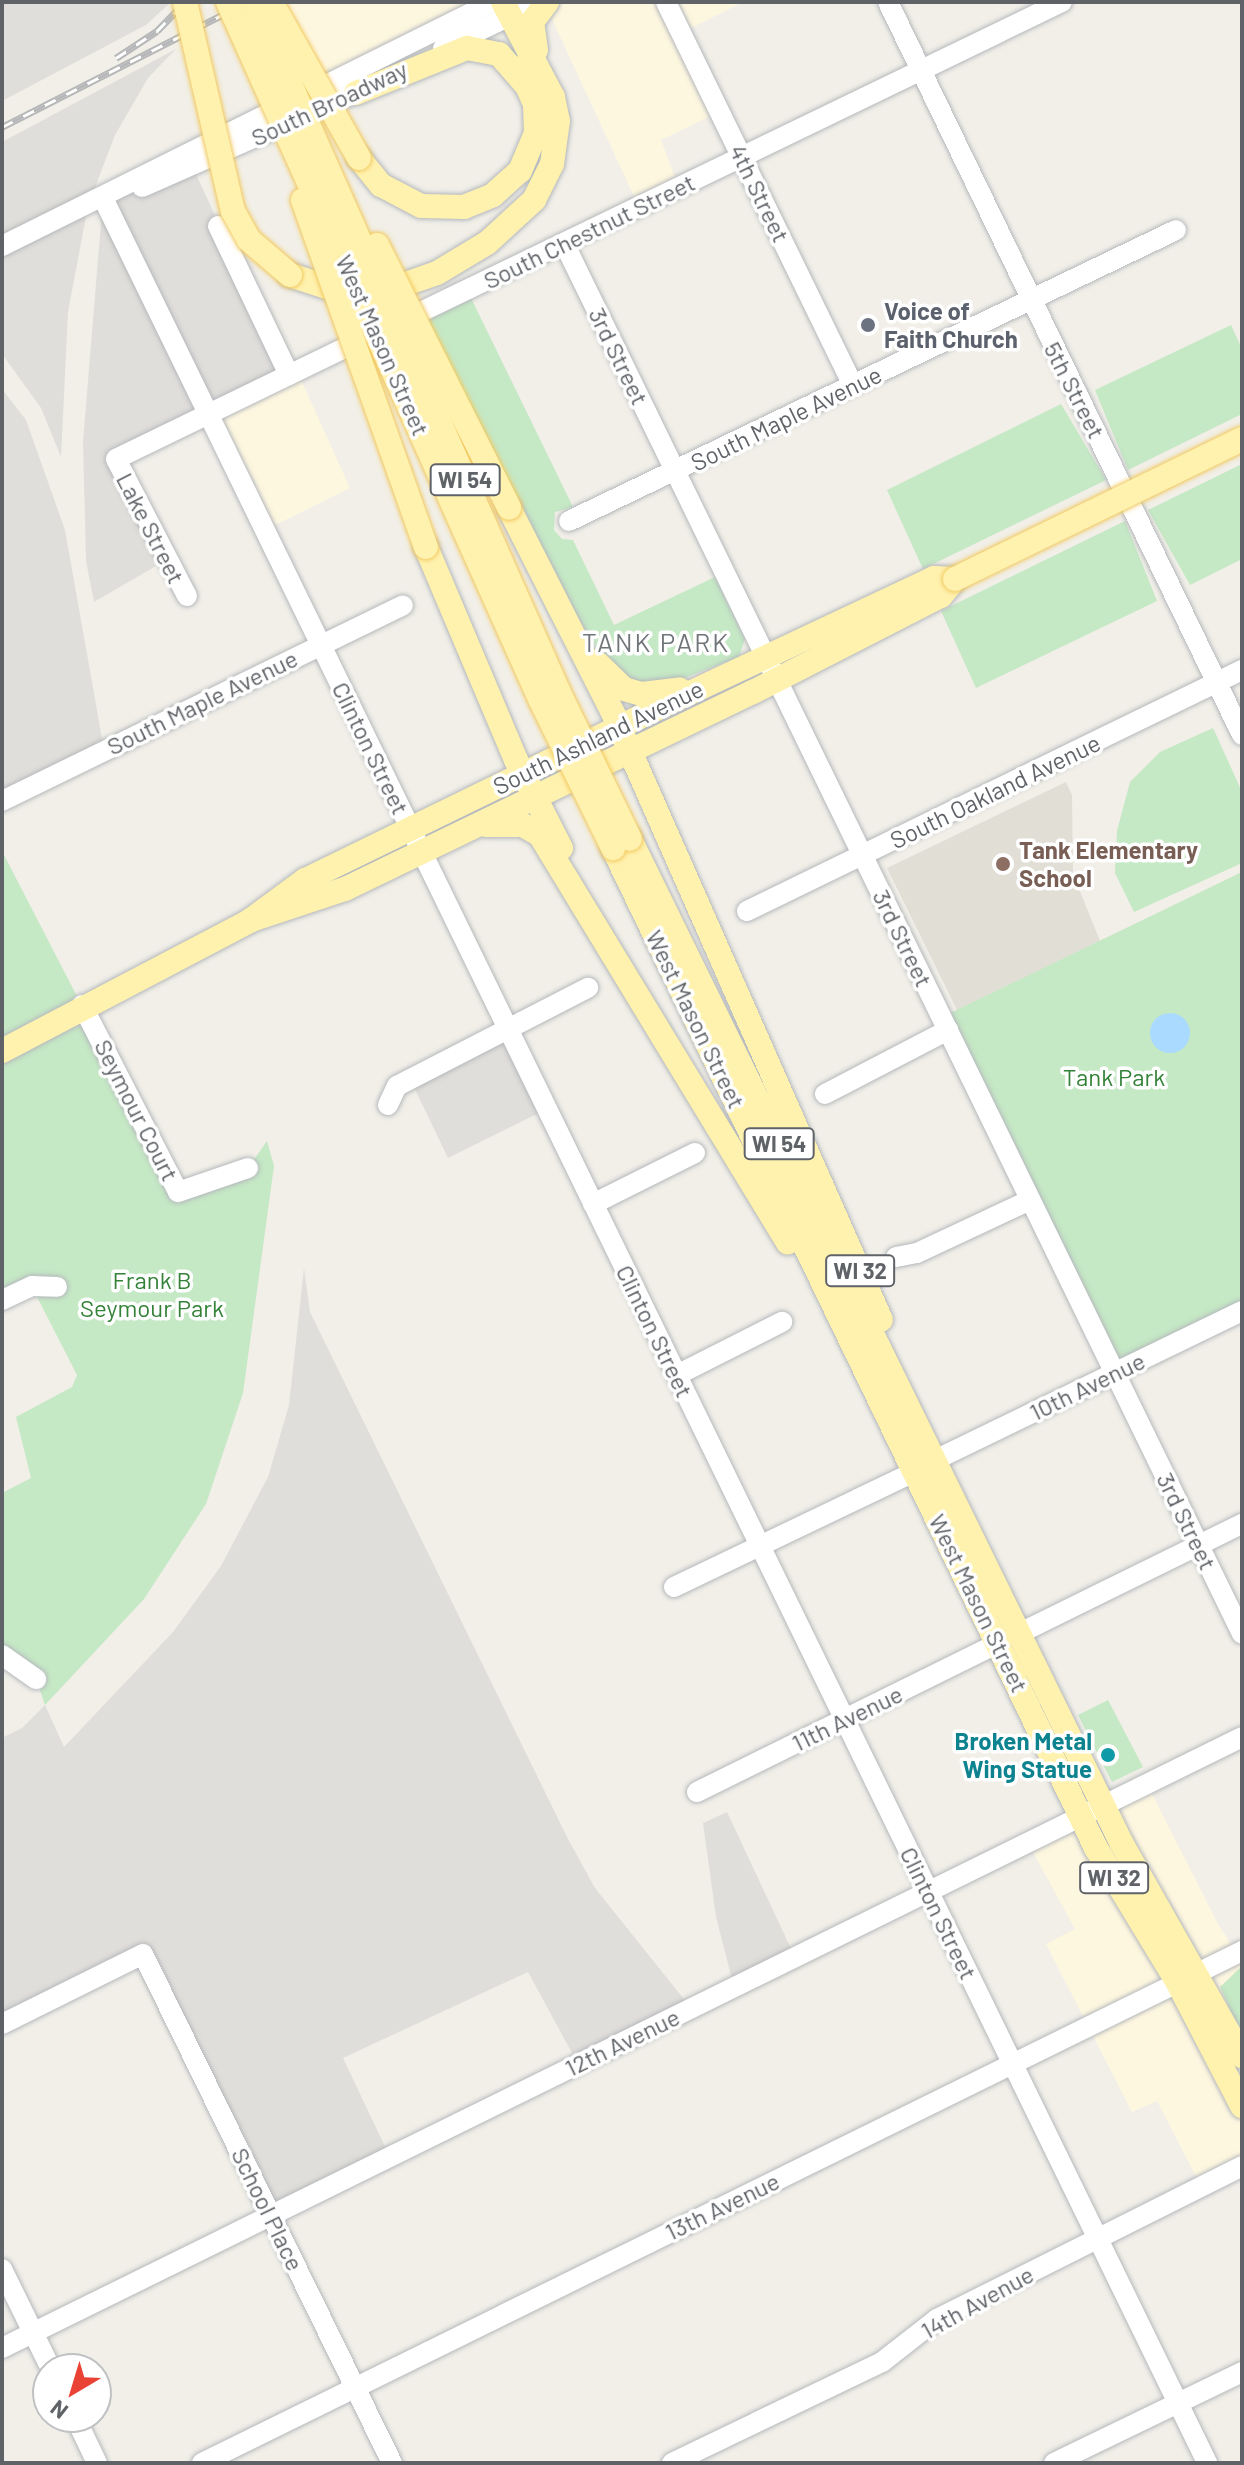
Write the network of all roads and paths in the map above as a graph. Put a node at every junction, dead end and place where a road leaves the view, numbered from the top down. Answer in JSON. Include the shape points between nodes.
{"nodes":[{"id":1,"x":185,"y":2,"type":"edge"},
{"id":2,"x":228,"y":2,"type":"edge"},
{"id":3,"x":254,"y":2,"type":"edge"},
{"id":4,"x":271,"y":2,"type":"edge"},
{"id":5,"x":539,"y":2,"type":"edge"},
{"id":6,"x":547,"y":2,"type":"edge"},
{"id":7,"x":666,"y":2,"type":"edge"},
{"id":8,"x":888,"y":2,"type":"edge"},
{"id":9,"x":1062,"y":2,"type":"edge"},
{"id":10,"x":498,"y":9,"type":"edge"},
{"id":11,"x":922,"y":73,"type":"junction"},
{"id":12,"x":356,"y":93,"type":"junction"},
{"id":13,"x":542,"y":96,"type":"junction"},
{"id":14,"x":304,"y":119,"type":"junction"},
{"id":15,"x":287,"y":140,"type":"junction"},
{"id":16,"x":743,"y":158,"type":"junction"},
{"id":17,"x":109,"y":196,"type":"junction"},
{"id":18,"x":218,"y":226,"type":"dead end"},
{"id":19,"x":1176,"y":230,"type":"dead end"},
{"id":20,"x":564,"y":243,"type":"junction"},
{"id":21,"x":2,"y":246,"type":"edge"},
{"id":22,"x":1030,"y":302,"type":"junction"},
{"id":23,"x":289,"y":375,"type":"junction"},
{"id":24,"x":853,"y":385,"type":"junction"},
{"id":25,"x":208,"y":414,"type":"junction"},
{"id":26,"x":1242,"y":439,"type":"edge"},
{"id":27,"x":116,"y":459,"type":"joint"},
{"id":28,"x":675,"y":471,"type":"junction"},
{"id":29,"x":569,"y":521,"type":"dead end"},
{"id":30,"x":187,"y":596,"type":"dead end"},
{"id":31,"x":403,"y":605,"type":"dead end"},
{"id":32,"x":575,"y":636,"type":"junction"},
{"id":33,"x":320,"y":645,"type":"junction"},
{"id":34,"x":771,"y":668,"type":"junction"},
{"id":35,"x":1242,"y":670,"type":"edge"},
{"id":36,"x":1217,"y":683,"type":"junction"},
{"id":37,"x":708,"y":684,"type":"junction"},
{"id":38,"x":620,"y":728,"type":"junction"},
{"id":39,"x":1242,"y":735,"type":"edge"},
{"id":40,"x":630,"y":751,"type":"junction"},
{"id":41,"x":523,"y":774,"type":"junction"},
{"id":42,"x":534,"y":798,"type":"junction"},
{"id":43,"x":2,"y":801,"type":"edge"},
{"id":44,"x":479,"y":825,"type":"junction"},
{"id":45,"x":410,"y":829,"type":"junction"},
{"id":46,"x":621,"y":843,"type":"junction"},
{"id":47,"x":421,"y":853,"type":"junction"},
{"id":48,"x":862,"y":855,"type":"junction"},
{"id":49,"x":747,"y":911,"type":"dead end"},
{"id":50,"x":251,"y":920,"type":"junction"},
{"id":51,"x":601,"y":929,"type":"junction"},
{"id":52,"x":588,"y":988,"type":"dead end"},
{"id":53,"x":82,"y":1005,"type":"junction"},
{"id":54,"x":507,"y":1028,"type":"junction"},
{"id":55,"x":948,"y":1030,"type":"junction"},
{"id":56,"x":2,"y":1051,"type":"edge"},
{"id":57,"x":825,"y":1094,"type":"dead end"},
{"id":58,"x":388,"y":1105,"type":"dead end"},
{"id":59,"x":695,"y":1153,"type":"dead end"},
{"id":60,"x":248,"y":1168,"type":"dead end"},
{"id":61,"x":1030,"y":1200,"type":"junction"},
{"id":62,"x":593,"y":1204,"type":"junction"},
{"id":63,"x":896,"y":1257,"type":"dead end"},
{"id":64,"x":57,"y":1287,"type":"dead end"},
{"id":65,"x":2,"y":1300,"type":"edge"},
{"id":66,"x":1242,"y":1311,"type":"edge"},
{"id":67,"x":782,"y":1322,"type":"dead end"},
{"id":68,"x":1114,"y":1372,"type":"junction"},
{"id":69,"x":677,"y":1375,"type":"junction"},
{"id":70,"x":920,"y":1458,"type":"junction"},
{"id":71,"x":1242,"y":1524,"type":"edge"},
{"id":72,"x":759,"y":1545,"type":"junction"},
{"id":73,"x":1199,"y":1545,"type":"junction"},
{"id":74,"x":674,"y":1587,"type":"dead end"},
{"id":75,"x":1242,"y":1634,"type":"edge"},
{"id":76,"x":1008,"y":1639,"type":"junction"},
{"id":77,"x":2,"y":1655,"type":"edge"},
{"id":78,"x":36,"y":1679,"type":"dead end"},
{"id":79,"x":844,"y":1719,"type":"junction"},
{"id":80,"x":1242,"y":1737,"type":"edge"},
{"id":81,"x":697,"y":1792,"type":"dead end"},
{"id":82,"x":1105,"y":1806,"type":"junction"},
{"id":83,"x":1081,"y":1817,"type":"junction"},
{"id":84,"x":928,"y":1891,"type":"junction"},
{"id":85,"x":1242,"y":1951,"type":"edge"},
{"id":86,"x":1188,"y":1978,"type":"junction"},
{"id":87,"x":2,"y":2024,"type":"edge"},
{"id":88,"x":1242,"y":2056,"type":"edge"},
{"id":89,"x":1012,"y":2064,"type":"junction"},
{"id":90,"x":1242,"y":2106,"type":"edge"},
{"id":91,"x":1242,"y":2166,"type":"edge"},
{"id":92,"x":271,"y":2215,"type":"junction"},
{"id":93,"x":1097,"y":2237,"type":"junction"},
{"id":94,"x":2,"y":2269,"type":"edge"},
{"id":95,"x":33,"y":2333,"type":"junction"},
{"id":96,"x":2,"y":2348,"type":"edge"},
{"id":97,"x":43,"y":2353,"type":"edge"},
{"id":98,"x":1242,"y":2372,"type":"edge"},
{"id":99,"x":355,"y":2388,"type":"junction"},
{"id":100,"x":1178,"y":2404,"type":"junction"},
{"id":101,"x":83,"y":2433,"type":"edge"},
{"id":102,"x":685,"y":2460,"type":"edge"},
{"id":103,"x":209,"y":2461,"type":"edge"},
{"id":104,"x":97,"y":2463,"type":"edge"},
{"id":105,"x":392,"y":2463,"type":"edge"},
{"id":106,"x":1054,"y":2463,"type":"edge"},
{"id":107,"x":1207,"y":2463,"type":"edge"}],
"edges":[{"from":1,"to":13,"type":"main road","bridge":true,"via":[[230,203],[249,240],[290,275],[329,290],[382,291],[437,273],[487,243],[525,211],[548,174],[558,138]]},
{"from":2,"to":15,"type":"main road","name":"West Mason Street","number":"WI 54","bridge":true},
{"from":3,"to":14,"type":"main road","name":"West Mason Street","number":"WI 54","bridge":true},
{"from":4,"to":13,"type":"main road","bridge":true,"via":[[372,176],[412,202],[464,207],[507,185],[525,164]]},
{"from":5,"to":10,"type":"street","name":"South Broadway"},
{"from":6,"to":13,"type":"main road","via":[[530,29]]},
{"from":7,"to":16,"type":"street","name":"4th Street"},
{"from":8,"to":11,"type":"street","name":"5th Street"},
{"from":9,"to":11,"type":"street","name":"South Chestnut Street"},
{"from":10,"to":12,"type":"street","name":"South Broadway"},
{"from":10,"to":13,"type":"main road"},
{"from":10,"to":17,"type":"street","name":"South Broadway","via":[[231,129]]},
{"from":11,"to":16,"type":"street","name":"South Chestnut Street"},
{"from":11,"to":22,"type":"street","name":"5th Street"},
{"from":12,"to":13,"type":"main road","via":[[474,47],[504,58]]},
{"from":12,"to":17,"type":"street","name":"South Broadway","via":[[165,180]]},
{"from":14,"to":32,"type":"main road","bridge":true,"via":[[339,171]]},
{"from":14,"to":46,"type":"main road","name":"West Mason Street","number":"WI 54","bridge":true},
{"from":15,"to":41,"type":"main road","bridge":true,"via":[[289,164],[426,547]]},
{"from":15,"to":46,"type":"main road","name":"West Mason Street","number":"WI 54","bridge":true},
{"from":16,"to":20,"type":"street","name":"South Chestnut Street"},
{"from":16,"to":24,"type":"street","name":"4th Street"},
{"from":17,"to":21,"type":"street","name":"South Broadway"},
{"from":17,"to":25,"type":"street","name":"Clinton Street"},
{"from":18,"to":23,"type":"street"},
{"from":19,"to":22,"type":"street","name":"South Maple Avenue"},
{"from":20,"to":23,"type":"street","name":"South Chestnut Street"},
{"from":20,"to":28,"type":"street","name":"3rd Street"},
{"from":22,"to":24,"type":"street","name":"South Maple Avenue"},
{"from":22,"to":36,"type":"street","name":"5th Street"},
{"from":23,"to":25,"type":"street","name":"South Chestnut Street"},
{"from":24,"to":28,"type":"street","name":"South Maple Avenue"},
{"from":25,"to":27,"type":"street","name":"South Chestnut Street"},
{"from":25,"to":33,"type":"street","name":"Clinton Street"},
{"from":26,"to":34,"type":"main road","name":"South Ashland Avenue","bridge":true,"via":[[955,579],[944,594]]},
{"from":27,"to":30,"type":"street","name":"Lake Street"},
{"from":28,"to":29,"type":"street","name":"South Maple Avenue"},
{"from":28,"to":34,"type":"street","name":"3rd Street"},
{"from":31,"to":33,"type":"street","name":"South Maple Avenue"},
{"from":32,"to":37,"type":"main road","via":[[624,689],[654,693]]},
{"from":32,"to":38,"type":"main road"},
{"from":33,"to":43,"type":"street","name":"South Maple Avenue"},
{"from":33,"to":45,"type":"street","name":"Clinton Street"},
{"from":34,"to":37,"type":"main road","name":"South Ashland Avenue"},
{"from":34,"to":40,"type":"main road","name":"South Ashland Avenue"},
{"from":34,"to":48,"type":"street","name":"3rd Street"},
{"from":35,"to":36,"type":"street","name":"South Oakland Avenue"},
{"from":36,"to":39,"type":"street","name":"5th Street"},
{"from":36,"to":48,"type":"street","name":"South Oakland Avenue"},
{"from":37,"to":38,"type":"main road","name":"South Ashland Avenue"},
{"from":38,"to":40,"type":"main road","number":"WI 32"},
{"from":38,"to":41,"type":"main road","name":"South Ashland Avenue"},
{"from":40,"to":42,"type":"main road","name":"South Ashland Avenue"},
{"from":40,"to":70,"type":"main road","number":"WI 32","via":[[922,1413]]},
{"from":41,"to":42,"type":"main road"},
{"from":41,"to":45,"type":"main road","name":"South Ashland Avenue"},
{"from":42,"to":44,"type":"main road","name":"South Ashland Avenue"},
{"from":42,"to":51,"type":"main road","number":"WI 32"},
{"from":44,"to":47,"type":"main road","name":"South Ashland Avenue"},
{"from":44,"to":51,"type":"main road","via":[[523,825],[540,835]]},
{"from":45,"to":47,"type":"street","name":"Clinton Street"},
{"from":45,"to":50,"type":"main road","name":"South Ashland Avenue","via":[[299,884]]},
{"from":46,"to":70,"type":"main road","name":"West Mason Street","number":"WI 54"},
{"from":47,"to":50,"type":"main road","name":"South Ashland Avenue","via":[[310,904]]},
{"from":47,"to":54,"type":"street","name":"Clinton Street"},
{"from":48,"to":49,"type":"street","name":"South Oakland Avenue"},
{"from":48,"to":55,"type":"street","name":"3rd Street"},
{"from":50,"to":53,"type":"main road","name":"South Ashland Avenue"},
{"from":51,"to":70,"type":"main road","number":"WI 32","via":[[784,1234],[872,1405]]},
{"from":52,"to":54,"type":"street"},
{"from":53,"to":56,"type":"main road","name":"South Ashland Avenue"},
{"from":53,"to":60,"type":"street","name":"Seymour Court","via":[[178,1192]]},
{"from":54,"to":58,"type":"street","via":[[397,1086]]},
{"from":54,"to":62,"type":"street","name":"Clinton Street"},
{"from":55,"to":57,"type":"street"},
{"from":55,"to":61,"type":"street","name":"3rd Street"},
{"from":59,"to":62,"type":"street"},
{"from":61,"to":63,"type":"street","via":[[917,1253]]},
{"from":61,"to":68,"type":"street","name":"3rd Street"},
{"from":62,"to":69,"type":"street","name":"Clinton Street"},
{"from":64,"to":65,"type":"street","via":[[32,1286]]},
{"from":66,"to":68,"type":"street","name":"10th Avenue"},
{"from":67,"to":69,"type":"street"},
{"from":68,"to":70,"type":"street","name":"10th Avenue"},
{"from":68,"to":73,"type":"street","name":"3rd Street"},
{"from":69,"to":72,"type":"street","name":"Clinton Street"},
{"from":70,"to":72,"type":"street","name":"10th Avenue"},
{"from":70,"to":76,"type":"main road","name":"West Mason Street","number":"WI 32"},
{"from":71,"to":73,"type":"street","name":"11th Avenue"},
{"from":72,"to":74,"type":"street","name":"10th Avenue"},
{"from":72,"to":79,"type":"street","name":"Clinton Street"},
{"from":73,"to":75,"type":"street","name":"3rd Street"},
{"from":73,"to":76,"type":"street","name":"11th Avenue"},
{"from":76,"to":79,"type":"street","name":"11th Avenue"},
{"from":76,"to":82,"type":"main road","name":"West Mason Street","number":"WI 32"},
{"from":76,"to":83,"type":"main road","name":"West Mason Street","number":"WI 32"},
{"from":77,"to":78,"type":"street"},
{"from":79,"to":81,"type":"street","name":"11th Avenue"},
{"from":79,"to":84,"type":"street","name":"Clinton Street"},
{"from":80,"to":82,"type":"street","name":"12th Avenue"},
{"from":82,"to":83,"type":"street","name":"12th Avenue"},
{"from":82,"to":86,"type":"main road","name":"West Mason Street","number":"WI 32"},
{"from":83,"to":84,"type":"street","name":"12th Avenue"},
{"from":83,"to":86,"type":"main road","name":"West Mason Street","number":"WI 32"},
{"from":84,"to":89,"type":"street","name":"Clinton Street"},
{"from":84,"to":92,"type":"street","name":"12th Avenue"},
{"from":85,"to":86,"type":"street","name":"13th Avenue"},
{"from":86,"to":88,"type":"main road","name":"West Mason Street","number":"WI 32"},
{"from":86,"to":89,"type":"street","name":"13th Avenue"},
{"from":86,"to":90,"type":"main road","name":"West Mason Street","number":"WI 32"},
{"from":87,"to":92,"type":"street","name":"School Place","via":[[143,1954]]},
{"from":89,"to":93,"type":"street","name":"Clinton Street"},
{"from":89,"to":99,"type":"street","name":"13th Avenue"},
{"from":91,"to":93,"type":"street","name":"14th Avenue"},
{"from":92,"to":95,"type":"street","name":"12th Avenue"},
{"from":92,"to":99,"type":"street","name":"School Place"},
{"from":93,"to":100,"type":"street","name":"Clinton Street"},
{"from":93,"to":102,"type":"street","name":"14th Avenue","via":[[937,2319],[882,2362]]},
{"from":94,"to":95,"type":"street"},
{"from":95,"to":96,"type":"street","name":"12th Avenue"},
{"from":95,"to":97,"type":"street"},
{"from":98,"to":100,"type":"street"},
{"from":99,"to":103,"type":"street","name":"13th Avenue"},
{"from":99,"to":105,"type":"street","name":"School Place"},
{"from":100,"to":106,"type":"street"},
{"from":100,"to":107,"type":"street","name":"Clinton Street"},
{"from":101,"to":104,"type":"street"}]}
